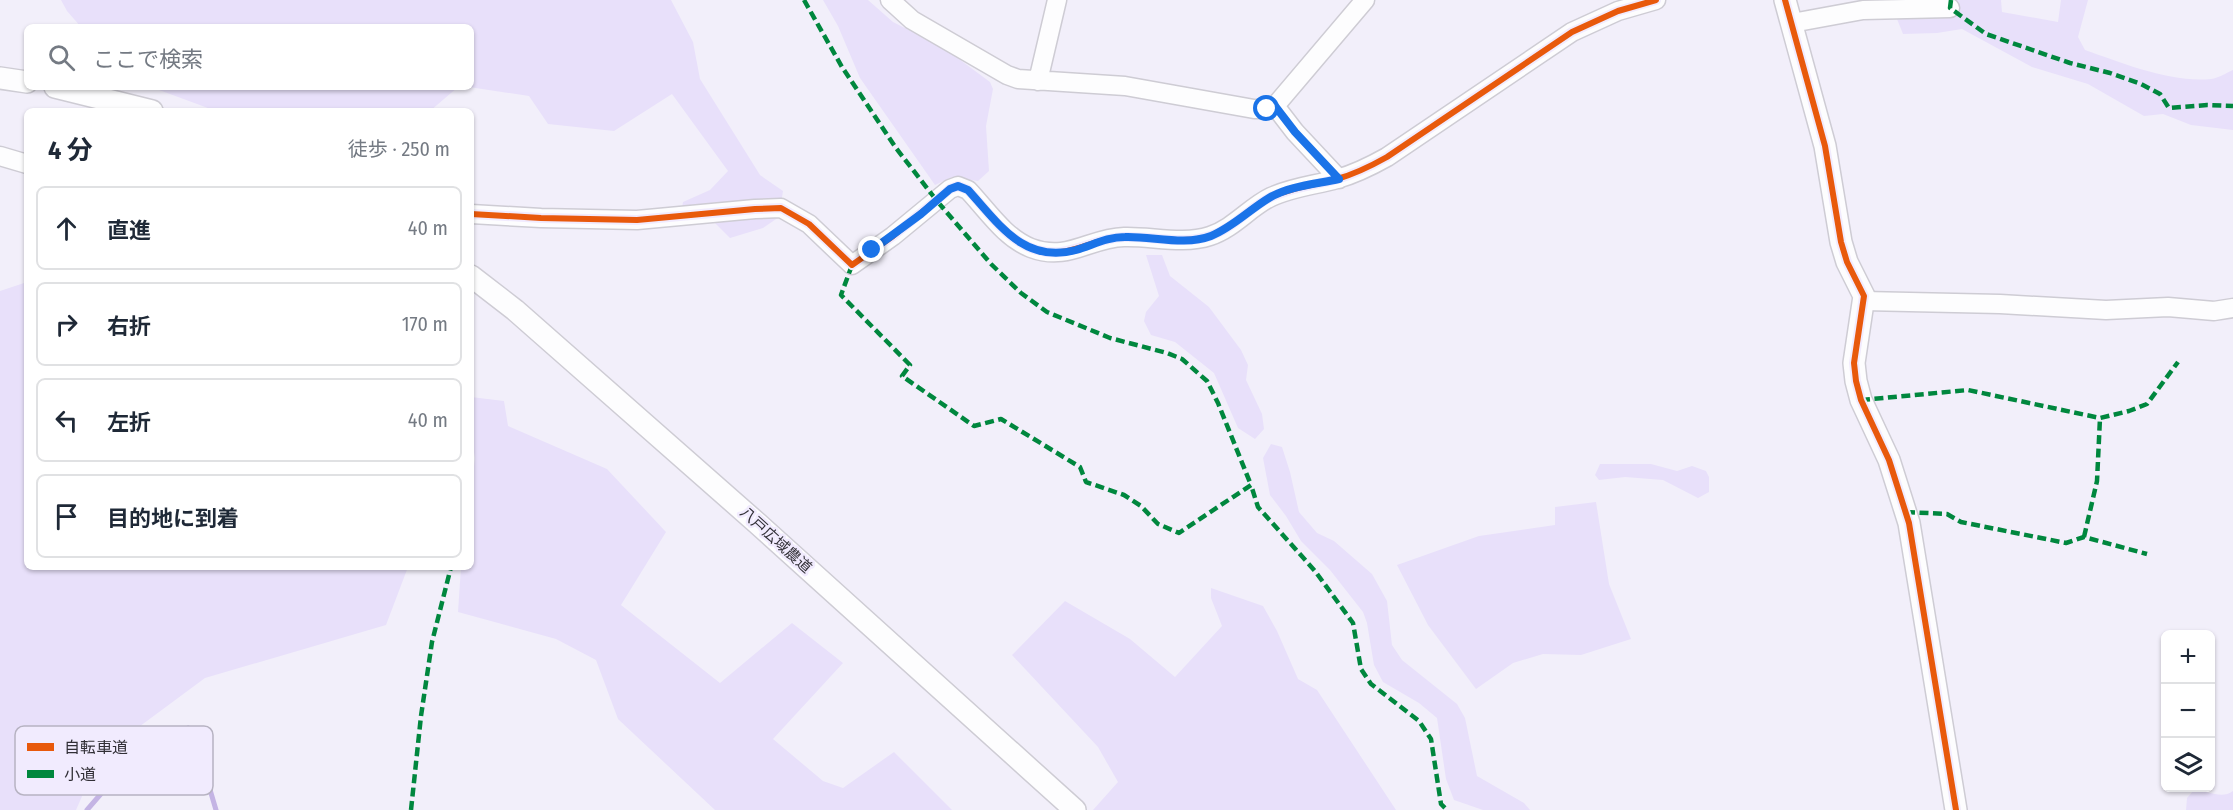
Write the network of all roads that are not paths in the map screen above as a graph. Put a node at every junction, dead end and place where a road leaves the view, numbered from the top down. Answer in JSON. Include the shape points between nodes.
{"nodes":[{"id":1,"x":890,"y":0,"type":"edge"},
{"id":2,"x":1057,"y":0,"type":"edge"},
{"id":3,"x":1365,"y":0,"type":"edge"},
{"id":4,"x":1656,"y":0,"type":"edge"},
{"id":5,"x":1785,"y":0,"type":"edge"},
{"id":6,"x":1950,"y":8,"type":"dead end"},
{"id":7,"x":1792,"y":23,"type":"junction"},
{"id":8,"x":0,"y":78,"type":"edge"},
{"id":9,"x":1038,"y":81,"type":"junction"},
{"id":10,"x":24,"y":82,"type":"edge"},
{"id":11,"x":67,"y":90,"type":"edge"},
{"id":12,"x":1275,"y":106,"type":"junction"},
{"id":13,"x":140,"y":108,"type":"edge"},
{"id":14,"x":0,"y":156,"type":"edge"},
{"id":15,"x":24,"y":163,"type":"edge"},
{"id":16,"x":1339,"y":179,"type":"junction"},
{"id":17,"x":474,"y":214,"type":"edge"},
{"id":18,"x":474,"y":278,"type":"edge"},
{"id":19,"x":1864,"y":301,"type":"junction"},
{"id":20,"x":2233,"y":308,"type":"edge"},
{"id":21,"x":1075,"y":810,"type":"edge"},
{"id":22,"x":1956,"y":810,"type":"edge"}],
"edges":[{"from":1,"to":9,"type":"street","via":[[912,20],[1007,75]]},
{"from":2,"to":9,"type":"street"},
{"from":3,"to":12,"type":"street"},
{"from":4,"to":16,"type":"street","via":[[1618,11],[1572,32],[1387,157]]},
{"from":5,"to":7,"type":"street"},
{"from":6,"to":7,"type":"street","via":[[1863,10]]},
{"from":7,"to":19,"type":"street","via":[[1825,146],[1841,242]]},
{"from":8,"to":10,"type":"street"},
{"from":9,"to":12,"type":"street","via":[[1125,86],[1254,110]]},
{"from":11,"to":13,"type":"street"},
{"from":12,"to":16,"type":"street"},
{"from":14,"to":15,"type":"street"},
{"from":16,"to":17,"type":"street","via":[[1270,197],[1210,236],[1123,237],[1053,254],[1014,240],[968,190],[958,186],[852,265],[809,224],[781,208],[637,220]]},
{"from":18,"to":21,"type":"street","name":"八戸広域農道","via":[[757,523]]},
{"from":19,"to":20,"type":"street","via":[[2106,310]]},
{"from":19,"to":22,"type":"street","via":[[1854,363],[1856,381],[1889,460],[1909,523]]}]}
